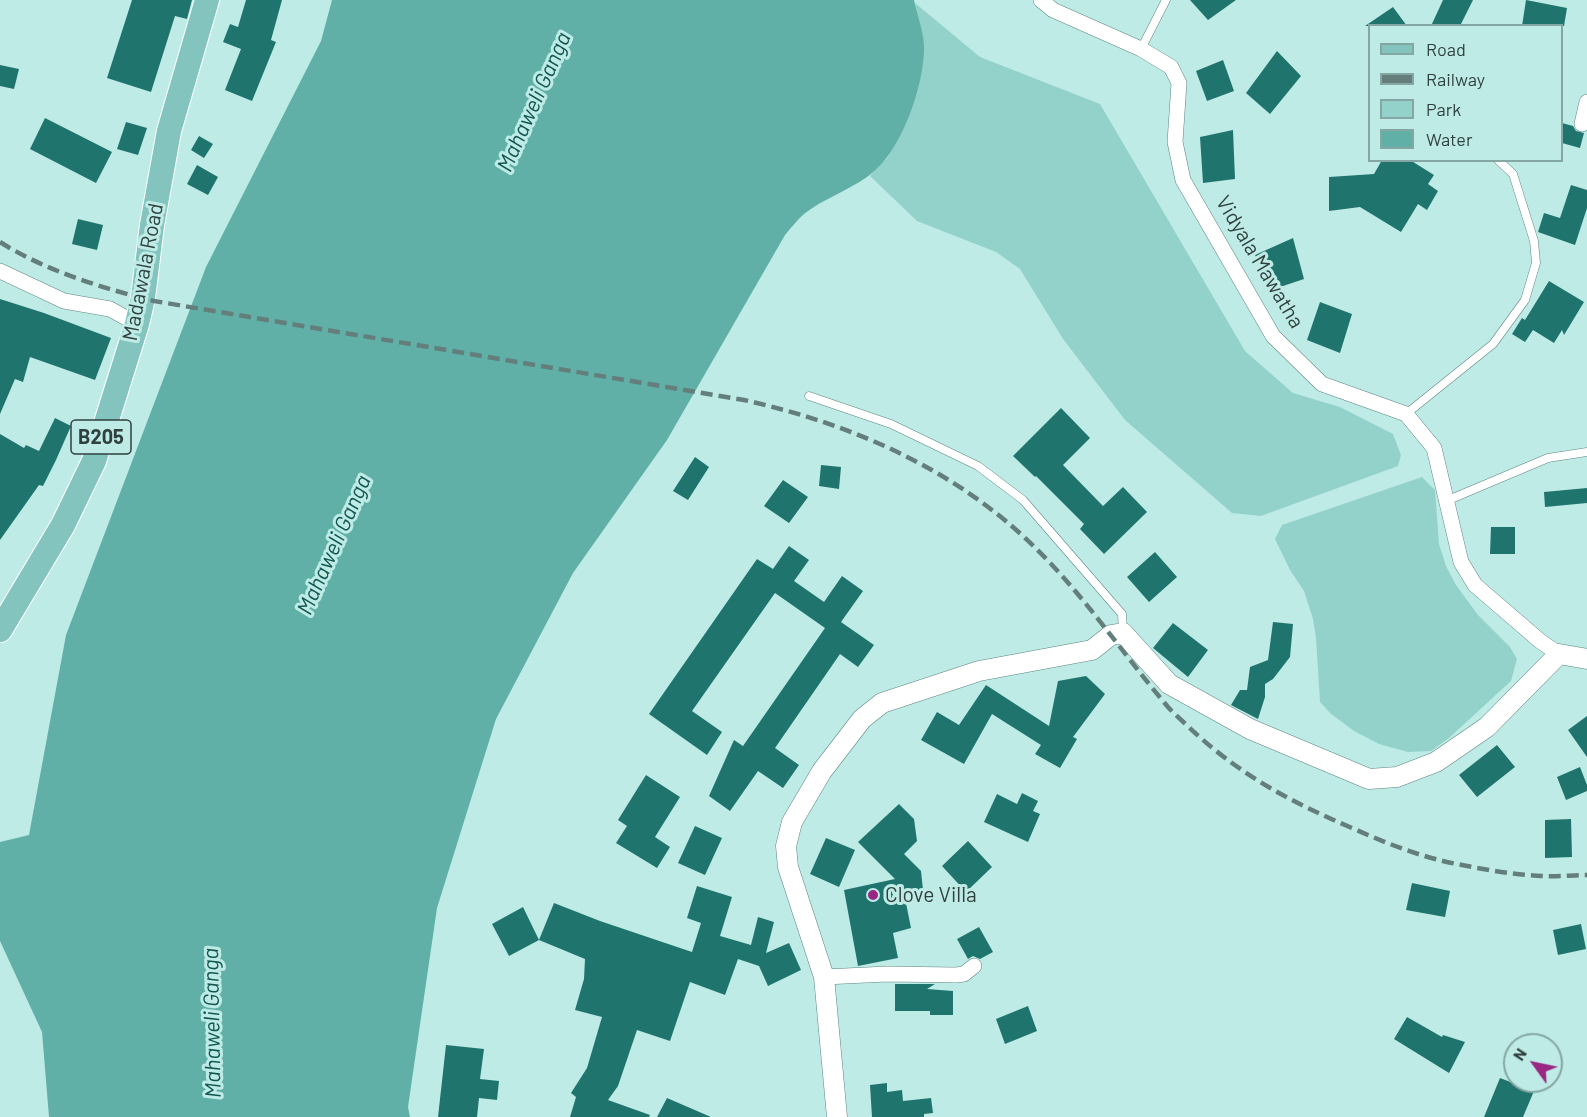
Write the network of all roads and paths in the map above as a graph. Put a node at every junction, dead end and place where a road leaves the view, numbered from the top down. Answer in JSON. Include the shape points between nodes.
{"nodes":[{"id":1,"x":207,"y":0,"type":"edge"},
{"id":2,"x":1041,"y":0,"type":"edge"},
{"id":3,"x":1166,"y":0,"type":"edge"},
{"id":4,"x":1141,"y":49,"type":"junction"},
{"id":5,"x":1587,"y":102,"type":"edge"},
{"id":6,"x":1582,"y":124,"type":"dead end"},
{"id":7,"x":1500,"y":162,"type":"edge"},
{"id":8,"x":0,"y":271,"type":"edge"},
{"id":9,"x":137,"y":324,"type":"junction"},
{"id":10,"x":809,"y":396,"type":"dead end"},
{"id":11,"x":1406,"y":414,"type":"junction"},
{"id":12,"x":1587,"y":452,"type":"edge"},
{"id":13,"x":1446,"y":501,"type":"junction"},
{"id":14,"x":0,"y":630,"type":"edge"},
{"id":15,"x":1123,"y":633,"type":"junction"},
{"id":16,"x":1559,"y":654,"type":"junction"},
{"id":17,"x":1587,"y":659,"type":"edge"},
{"id":18,"x":974,"y":966,"type":"dead end"},
{"id":19,"x":824,"y":977,"type":"junction"},
{"id":20,"x":837,"y":1117,"type":"edge"}],
"edges":[{"from":1,"to":9,"type":"main road","name":"Madawala Road","number":"B205","via":[[170,131]]},
{"from":2,"to":4,"type":"street","name":"Vidyala Mawatha","via":[[1053,10]]},
{"from":3,"to":4,"type":"lane"},
{"from":4,"to":11,"type":"street","name":"Vidyala Mawatha","via":[[1171,67],[1179,83],[1175,142],[1183,180],[1273,336],[1322,384]]},
{"from":5,"to":6,"type":"street"},
{"from":7,"to":11,"type":"lane","via":[[1513,174],[1534,241],[1536,263],[1525,300],[1493,344]]},
{"from":8,"to":9,"type":"street","via":[[64,301],[110,309]]},
{"from":9,"to":14,"type":"main road","name":"Madawala Road","number":"B205","via":[[94,461],[63,525]]},
{"from":10,"to":15,"type":"lane","via":[[891,424],[978,466],[1023,500],[1122,614]]},
{"from":11,"to":13,"type":"street","via":[[1434,448]]},
{"from":12,"to":13,"type":"lane","via":[[1548,458]]},
{"from":13,"to":16,"type":"street","via":[[1461,562],[1475,585]]},
{"from":15,"to":16,"type":"street","via":[[1169,684],[1250,729],[1369,779],[1397,777],[1436,762],[1487,728]]},
{"from":15,"to":19,"type":"street","via":[[1111,635],[1092,650],[979,671],[882,703],[861,719],[822,771],[792,822],[786,846],[788,867]]},
{"from":16,"to":17,"type":"street"},
{"from":18,"to":19,"type":"street","via":[[956,975]]},
{"from":19,"to":20,"type":"street"}]}
